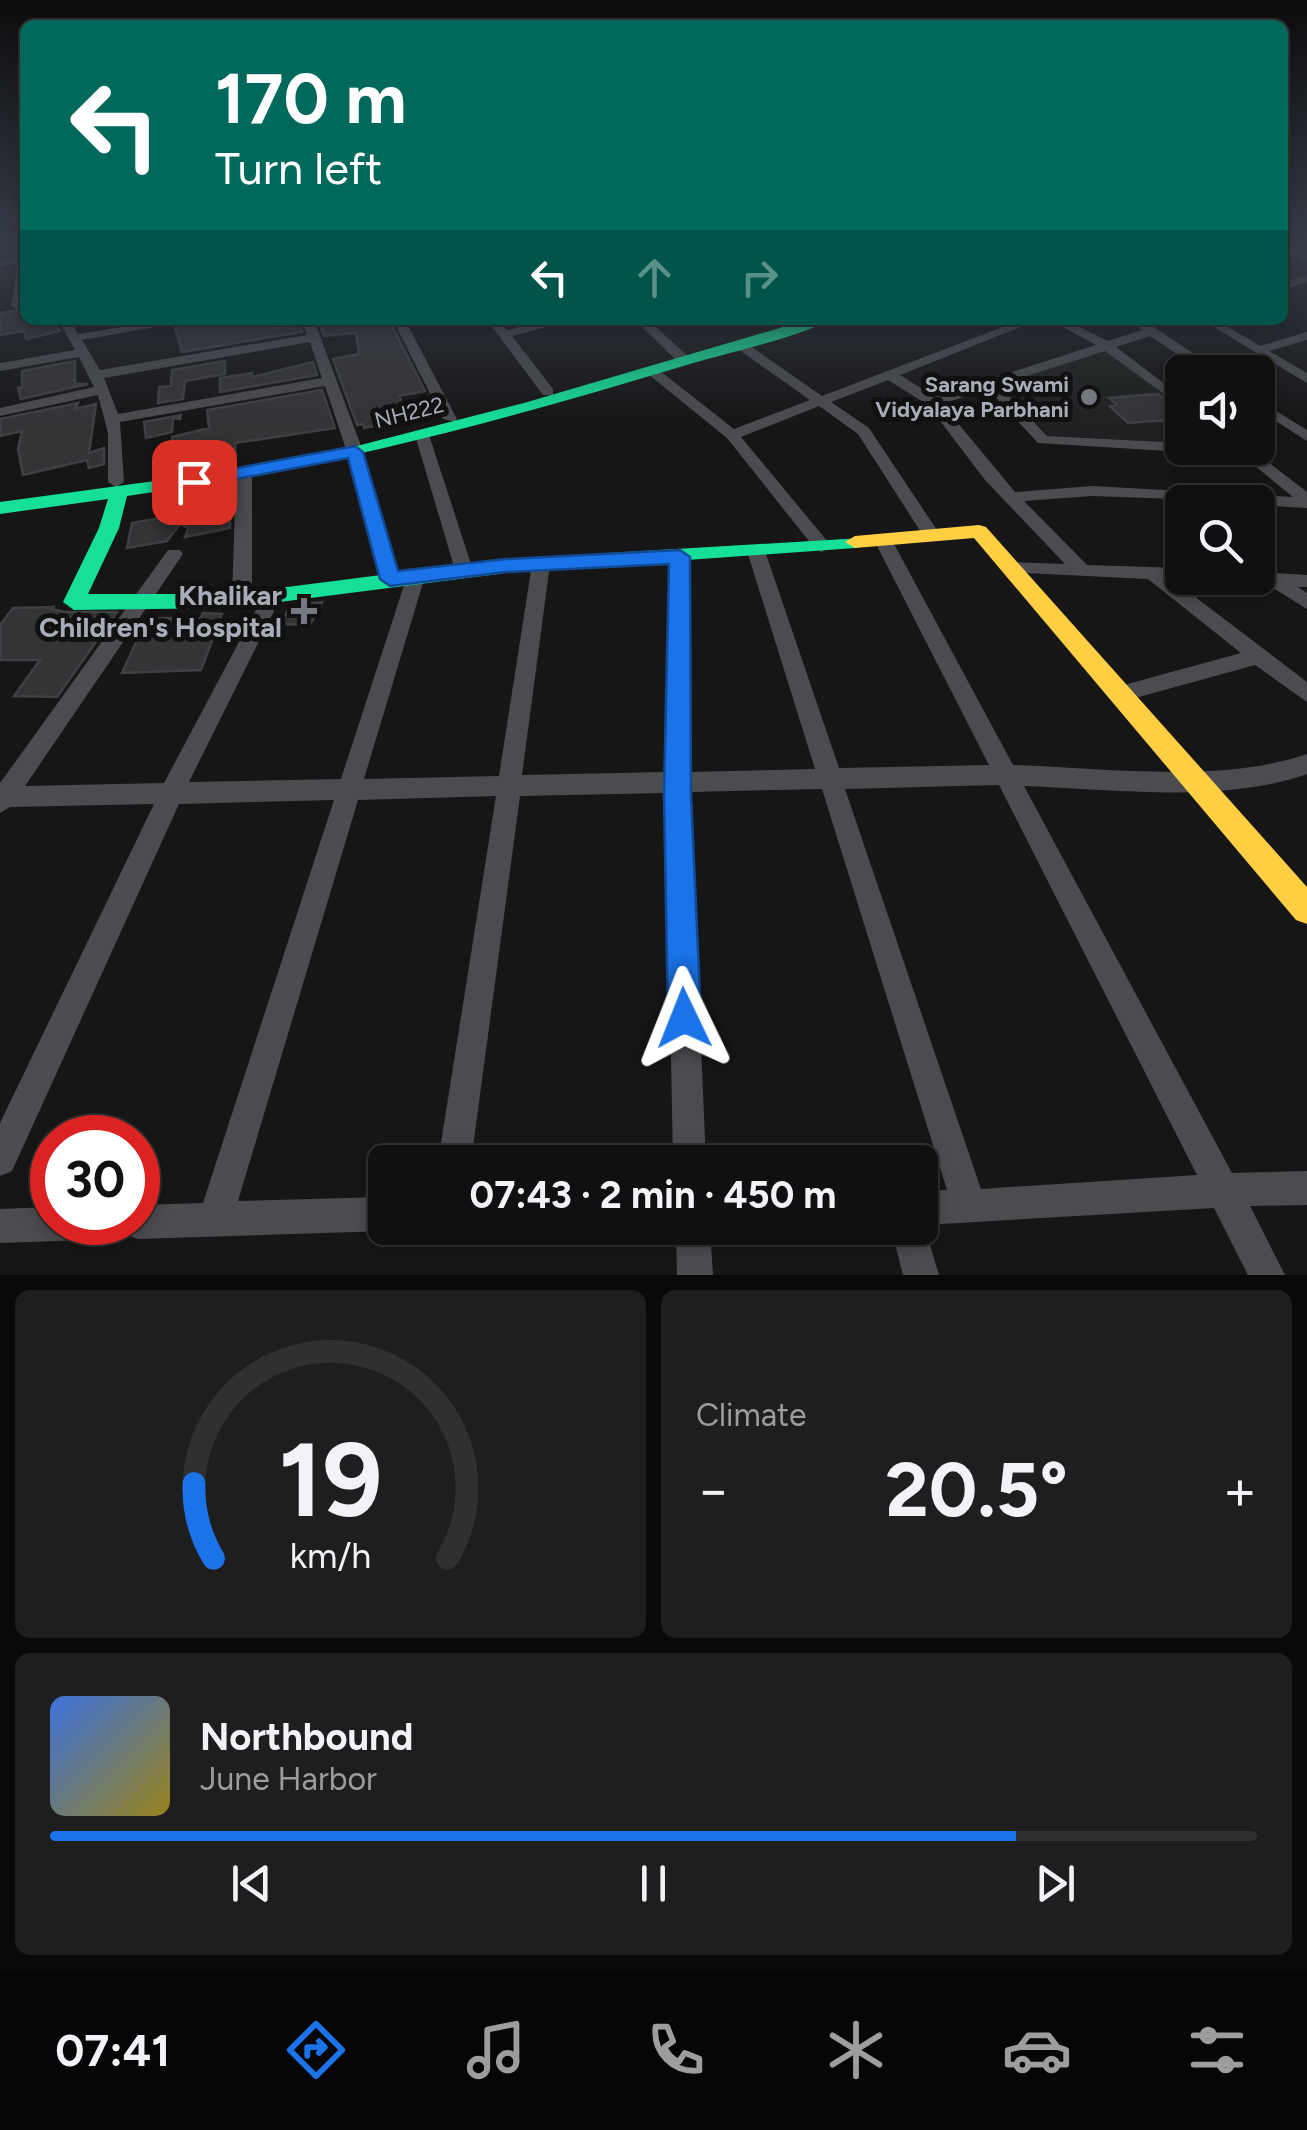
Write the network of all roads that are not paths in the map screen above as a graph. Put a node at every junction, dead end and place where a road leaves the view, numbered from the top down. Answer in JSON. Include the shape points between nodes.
{"nodes":[{"id":1,"x":67,"y":325,"type":"edge"},
{"id":2,"x":156,"y":325,"type":"edge"},
{"id":3,"x":309,"y":325,"type":"edge"},
{"id":4,"x":402,"y":325,"type":"edge"},
{"id":5,"x":496,"y":325,"type":"edge"},
{"id":6,"x":544,"y":325,"type":"edge"},
{"id":7,"x":646,"y":325,"type":"edge"},
{"id":8,"x":780,"y":325,"type":"edge"},
{"id":9,"x":803,"y":325,"type":"edge"},
{"id":10,"x":1019,"y":325,"type":"edge"},
{"id":11,"x":1066,"y":325,"type":"edge"},
{"id":12,"x":1143,"y":325,"type":"edge"},
{"id":13,"x":1216,"y":325,"type":"edge"},
{"id":14,"x":1153,"y":331,"type":"junction"},
{"id":15,"x":502,"y":334,"type":"junction"},
{"id":16,"x":1307,"y":336,"type":"edge"},
{"id":17,"x":74,"y":338,"type":"junction"},
{"id":18,"x":312,"y":338,"type":"junction"},
{"id":19,"x":739,"y":344,"type":"junction"},
{"id":20,"x":1104,"y":344,"type":"junction"},
{"id":21,"x":1258,"y":350,"type":"junction"},
{"id":22,"x":83,"y":352,"type":"junction"},
{"id":23,"x":1188,"y":355,"type":"edge"},
{"id":24,"x":681,"y":357,"type":"junction"},
{"id":25,"x":0,"y":367,"type":"edge"},
{"id":26,"x":650,"y":370,"type":"junction"},
{"id":27,"x":96,"y":375,"type":"junction"},
{"id":28,"x":890,"y":375,"type":"junction"},
{"id":29,"x":1307,"y":380,"type":"edge"},
{"id":30,"x":328,"y":381,"type":"junction"},
{"id":31,"x":990,"y":383,"type":"junction"},
{"id":32,"x":104,"y":389,"type":"junction"},
{"id":33,"x":1165,"y":390,"type":"edge"},
{"id":34,"x":548,"y":392,"type":"junction"},
{"id":35,"x":822,"y":401,"type":"junction"},
{"id":36,"x":934,"y":402,"type":"junction"},
{"id":37,"x":0,"y":412,"type":"edge"},
{"id":38,"x":1275,"y":415,"type":"edge"},
{"id":39,"x":450,"y":418,"type":"junction"},
{"id":40,"x":114,"y":419,"type":"junction"},
{"id":41,"x":422,"y":435,"type":"junction"},
{"id":42,"x":732,"y":435,"type":"junction"},
{"id":43,"x":1307,"y":437,"type":"edge"},
{"id":44,"x":354,"y":447,"type":"junction"},
{"id":45,"x":1165,"y":449,"type":"edge"},
{"id":46,"x":1262,"y":465,"type":"edge"},
{"id":47,"x":244,"y":473,"type":"junction"},
{"id":48,"x":118,"y":487,"type":"junction"},
{"id":49,"x":0,"y":496,"type":"edge"},
{"id":50,"x":1012,"y":497,"type":"junction"},
{"id":51,"x":1307,"y":502,"type":"edge"},
{"id":52,"x":0,"y":508,"type":"edge"},
{"id":53,"x":932,"y":536,"type":"junction"},
{"id":54,"x":884,"y":542,"type":"junction"},
{"id":55,"x":822,"y":546,"type":"junction"},
{"id":56,"x":756,"y":551,"type":"junction"},
{"id":57,"x":174,"y":554,"type":"dead end"},
{"id":58,"x":680,"y":557,"type":"junction"},
{"id":59,"x":541,"y":564,"type":"junction"},
{"id":60,"x":1011,"y":568,"type":"junction"},
{"id":61,"x":464,"y":570,"type":"junction"},
{"id":62,"x":1083,"y":570,"type":"junction"},
{"id":63,"x":1152,"y":573,"type":"junction"},
{"id":64,"x":1165,"y":573,"type":"edge"},
{"id":65,"x":403,"y":578,"type":"junction"},
{"id":66,"x":1275,"y":580,"type":"edge"},
{"id":67,"x":1275,"y":581,"type":"edge"},
{"id":68,"x":1307,"y":582,"type":"edge"},
{"id":69,"x":273,"y":595,"type":"junction"},
{"id":70,"x":242,"y":600,"type":"junction"},
{"id":71,"x":137,"y":602,"type":"junction"},
{"id":72,"x":1307,"y":602,"type":"edge"},
{"id":73,"x":1256,"y":657,"type":"junction"},
{"id":74,"x":1121,"y":694,"type":"junction"},
{"id":75,"x":1307,"y":694,"type":"edge"},
{"id":76,"x":1307,"y":764,"type":"edge"},
{"id":77,"x":1005,"y":776,"type":"junction"},
{"id":78,"x":830,"y":778,"type":"junction"},
{"id":79,"x":678,"y":781,"type":"junction"},
{"id":80,"x":1196,"y":781,"type":"junction"},
{"id":81,"x":507,"y":787,"type":"junction"},
{"id":82,"x":348,"y":790,"type":"junction"},
{"id":83,"x":171,"y":794,"type":"junction"},
{"id":84,"x":1,"y":799,"type":"edge"},
{"id":85,"x":1307,"y":910,"type":"edge"},
{"id":86,"x":458,"y":1145,"type":"edge"},
{"id":87,"x":689,"y":1145,"type":"edge"},
{"id":88,"x":0,"y":1158,"type":"edge"},
{"id":89,"x":1218,"y":1188,"type":"junction"},
{"id":90,"x":1307,"y":1188,"type":"edge"},
{"id":91,"x":970,"y":1207,"type":"junction"},
{"id":92,"x":938,"y":1208,"type":"edge"},
{"id":93,"x":368,"y":1214,"type":"edge"},
{"id":94,"x":215,"y":1219,"type":"junction"},
{"id":95,"x":160,"y":1221,"type":"edge"},
{"id":96,"x":30,"y":1225,"type":"edge"},
{"id":97,"x":0,"y":1226,"type":"edge"},
{"id":98,"x":694,"y":1245,"type":"edge"},
{"id":99,"x":913,"y":1245,"type":"edge"},
{"id":100,"x":695,"y":1275,"type":"edge"},
{"id":101,"x":921,"y":1275,"type":"edge"},
{"id":102,"x":1266,"y":1275,"type":"edge"}],
"edges":[{"from":1,"to":17,"type":"street"},
{"from":2,"to":17,"type":"street"},
{"from":3,"to":18,"type":"street"},
{"from":4,"to":39,"type":"street"},
{"from":5,"to":15,"type":"street"},
{"from":6,"to":15,"type":"street"},
{"from":7,"to":24,"type":"street"},
{"from":8,"to":24,"type":"main road","name":"NH222"},
{"from":9,"to":19,"type":"main road","name":"NH222"},
{"from":10,"to":28,"type":"street"},
{"from":11,"to":20,"type":"street"},
{"from":12,"to":14,"type":"street"},
{"from":13,"to":21,"type":"street"},
{"from":14,"to":20,"type":"street"},
{"from":14,"to":23,"type":"street"},
{"from":15,"to":34,"type":"street"},
{"from":16,"to":21,"type":"street"},
{"from":17,"to":22,"type":"street"},
{"from":18,"to":27,"type":"street"},
{"from":18,"to":30,"type":"street"},
{"from":19,"to":24,"type":"main road","name":"NH222"},
{"from":19,"to":35,"type":"street"},
{"from":20,"to":31,"type":"street"},
{"from":20,"to":33,"type":"street"},
{"from":21,"to":29,"type":"street"},
{"from":22,"to":25,"type":"street"},
{"from":22,"to":27,"type":"street"},
{"from":24,"to":26,"type":"main road","name":"NH222"},
{"from":24,"to":34,"type":"main road","name":"NH222"},
{"from":26,"to":41,"type":"main road","name":"NH222"},
{"from":26,"to":42,"type":"street"},
{"from":27,"to":32,"type":"street"},
{"from":28,"to":35,"type":"street"},
{"from":28,"to":36,"type":"street"},
{"from":30,"to":40,"type":"street"},
{"from":30,"to":44,"type":"street"},
{"from":31,"to":36,"type":"street"},
{"from":31,"to":45,"type":"street","via":[[1043,440]]},
{"from":32,"to":37,"type":"street"},
{"from":32,"to":40,"type":"street"},
{"from":34,"to":39,"type":"main road","name":"NH222"},
{"from":35,"to":42,"type":"street"},
{"from":35,"to":53,"type":"street","via":[[864,431]]},
{"from":36,"to":50,"type":"street"},
{"from":38,"to":43,"type":"street"},
{"from":39,"to":44,"type":"main road","name":"NH222"},
{"from":40,"to":48,"type":"street"},
{"from":41,"to":44,"type":"main road","name":"NH222"},
{"from":41,"to":61,"type":"street"},
{"from":42,"to":55,"type":"street"},
{"from":44,"to":47,"type":"main road","name":"NH222"},
{"from":44,"to":48,"type":"main road","name":"NH222"},
{"from":44,"to":65,"type":"street"},
{"from":46,"to":51,"type":"street"},
{"from":47,"to":48,"type":"main road","name":"NH222"},
{"from":47,"to":70,"type":"street"},
{"from":48,"to":49,"type":"main road","name":"NH222"},
{"from":48,"to":52,"type":"main road","name":"NH222"},
{"from":48,"to":71,"type":"main road","via":[[109,528],[74,602]]},
{"from":50,"to":51,"type":"street","via":[[1092,491]]},
{"from":50,"to":62,"type":"street"},
{"from":53,"to":54,"type":"main road"},
{"from":53,"to":60,"type":"main road","via":[[979,531]]},
{"from":54,"to":55,"type":"main road"},
{"from":54,"to":77,"type":"street"},
{"from":55,"to":56,"type":"main road"},
{"from":56,"to":58,"type":"main road"},
{"from":56,"to":78,"type":"street"},
{"from":57,"to":71,"type":"street"},
{"from":58,"to":59,"type":"main road"},
{"from":58,"to":79,"type":"street"},
{"from":59,"to":61,"type":"main road"},
{"from":59,"to":81,"type":"street"},
{"from":60,"to":62,"type":"street"},
{"from":60,"to":74,"type":"main road"},
{"from":61,"to":65,"type":"main road"},
{"from":62,"to":63,"type":"street"},
{"from":63,"to":64,"type":"street"},
{"from":63,"to":73,"type":"street"},
{"from":65,"to":69,"type":"main road"},
{"from":65,"to":82,"type":"street"},
{"from":66,"to":68,"type":"street"},
{"from":67,"to":72,"type":"street"},
{"from":69,"to":70,"type":"main road"},
{"from":69,"to":83,"type":"street"},
{"from":70,"to":71,"type":"main road"},
{"from":71,"to":84,"type":"street"},
{"from":73,"to":74,"type":"street"},
{"from":73,"to":75,"type":"street"},
{"from":74,"to":80,"type":"main road"},
{"from":76,"to":80,"type":"street"},
{"from":77,"to":78,"type":"street"},
{"from":77,"to":80,"type":"street"},
{"from":77,"to":89,"type":"street"},
{"from":78,"to":79,"type":"street"},
{"from":78,"to":91,"type":"street"},
{"from":79,"to":81,"type":"street"},
{"from":79,"to":87,"type":"street"},
{"from":80,"to":85,"type":"main road"},
{"from":81,"to":82,"type":"street"},
{"from":81,"to":86,"type":"street"},
{"from":82,"to":83,"type":"street"},
{"from":82,"to":94,"type":"street"},
{"from":83,"to":84,"type":"street"},
{"from":83,"to":88,"type":"street"},
{"from":89,"to":90,"type":"street"},
{"from":89,"to":91,"type":"street"},
{"from":89,"to":102,"type":"street"},
{"from":91,"to":92,"type":"street"},
{"from":93,"to":94,"type":"street"},
{"from":94,"to":95,"type":"street"},
{"from":96,"to":97,"type":"street"},
{"from":98,"to":100,"type":"street"},
{"from":99,"to":101,"type":"street"}]}
